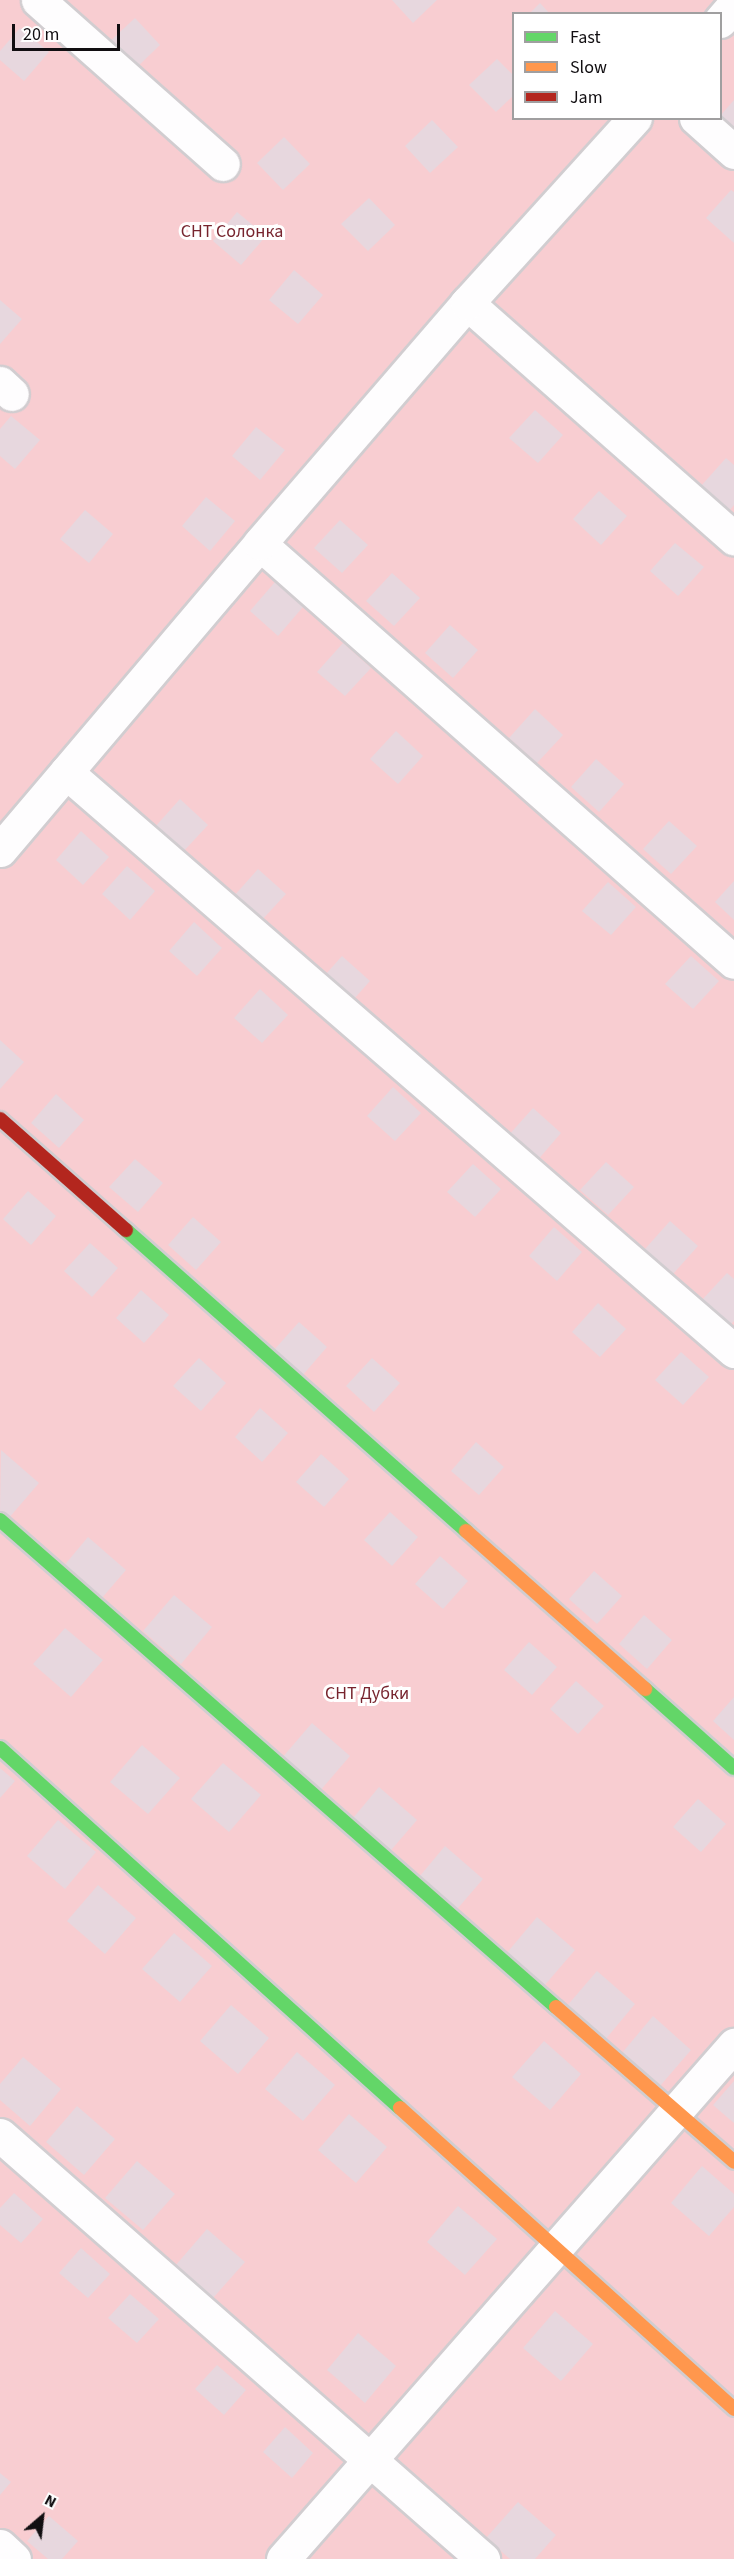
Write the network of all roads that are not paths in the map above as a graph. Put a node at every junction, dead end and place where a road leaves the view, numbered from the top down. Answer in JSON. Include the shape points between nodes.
{"nodes":[{"id":1,"x":38,"y":0,"type":"edge"},
{"id":2,"x":734,"y":5,"type":"edge"},
{"id":3,"x":722,"y":19,"type":"edge"},
{"id":4,"x":633,"y":120,"type":"edge"},
{"id":5,"x":698,"y":120,"type":"edge"},
{"id":6,"x":734,"y":152,"type":"edge"},
{"id":7,"x":223,"y":164,"type":"dead end"},
{"id":8,"x":467,"y":303,"type":"junction"},
{"id":9,"x":734,"y":538,"type":"edge"},
{"id":10,"x":268,"y":551,"type":"dead end"},
{"id":11,"x":66,"y":771,"type":"junction"},
{"id":12,"x":0,"y":850,"type":"edge"},
{"id":13,"x":734,"y":962,"type":"edge"},
{"id":14,"x":0,"y":1119,"type":"edge"},
{"id":15,"x":734,"y":1351,"type":"edge"},
{"id":16,"x":0,"y":1520,"type":"edge"},
{"id":17,"x":0,"y":1748,"type":"edge"},
{"id":18,"x":734,"y":1768,"type":"edge"},
{"id":19,"x":734,"y":2045,"type":"edge"},
{"id":20,"x":674,"y":2111,"type":"junction"},
{"id":21,"x":0,"y":2135,"type":"edge"},
{"id":22,"x":734,"y":2162,"type":"edge"},
{"id":23,"x":554,"y":2248,"type":"junction"},
{"id":24,"x":734,"y":2409,"type":"edge"},
{"id":25,"x":369,"y":2460,"type":"junction"},
{"id":26,"x":0,"y":2546,"type":"edge"},
{"id":27,"x":14,"y":2559,"type":"edge"},
{"id":28,"x":283,"y":2559,"type":"edge"},
{"id":29,"x":483,"y":2559,"type":"edge"}],
"edges":[{"from":1,"to":7,"type":"street"},
{"from":2,"to":3,"type":"street"},
{"from":4,"to":8,"type":"street"},
{"from":5,"to":6,"type":"street"},
{"from":8,"to":9,"type":"street"},
{"from":8,"to":11,"type":"street"},
{"from":10,"to":13,"type":"street"},
{"from":11,"to":12,"type":"street"},
{"from":11,"to":15,"type":"street"},
{"from":14,"to":18,"type":"street"},
{"from":16,"to":20,"type":"street"},
{"from":17,"to":23,"type":"street"},
{"from":19,"to":20,"type":"street"},
{"from":20,"to":22,"type":"street"},
{"from":20,"to":23,"type":"street"},
{"from":21,"to":25,"type":"street"},
{"from":23,"to":24,"type":"street"},
{"from":23,"to":25,"type":"street"},
{"from":25,"to":28,"type":"street"},
{"from":25,"to":29,"type":"street"},
{"from":26,"to":27,"type":"street"}]}
